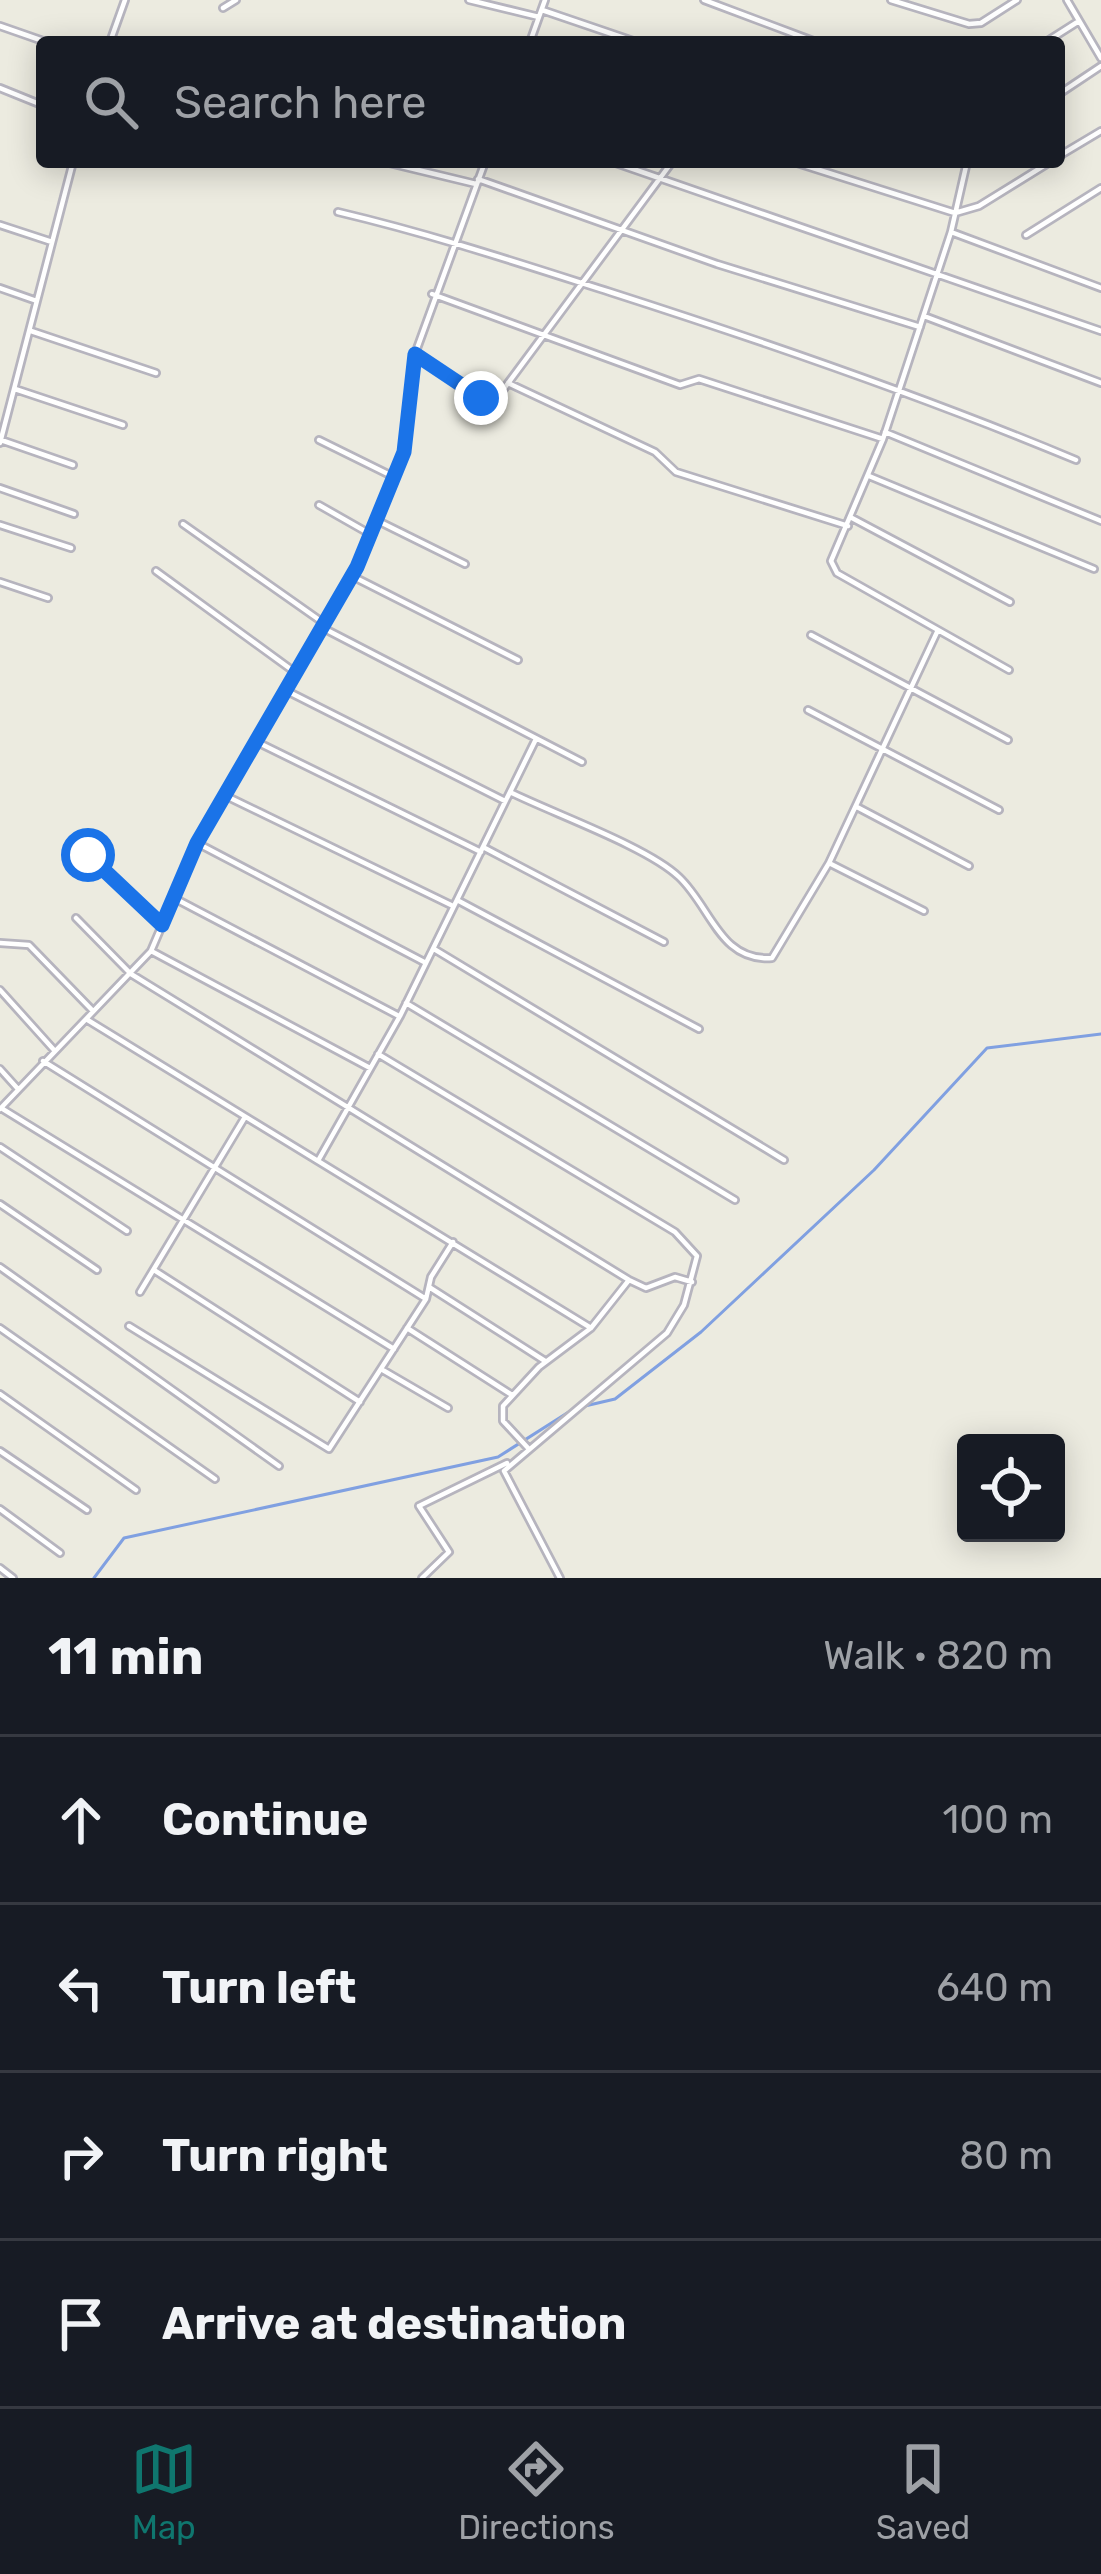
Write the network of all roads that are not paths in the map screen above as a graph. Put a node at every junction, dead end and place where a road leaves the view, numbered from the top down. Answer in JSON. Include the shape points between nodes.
{"nodes":[{"id":1,"x":125,"y":0,"type":"edge"},
{"id":2,"x":236,"y":0,"type":"edge"},
{"id":3,"x":469,"y":0,"type":"edge"},
{"id":4,"x":545,"y":0,"type":"edge"},
{"id":5,"x":704,"y":0,"type":"edge"},
{"id":6,"x":891,"y":0,"type":"edge"},
{"id":7,"x":1017,"y":0,"type":"edge"},
{"id":8,"x":1067,"y":0,"type":"edge"},
{"id":9,"x":223,"y":8,"type":"dead end"},
{"id":10,"x":540,"y":13,"type":"junction"},
{"id":11,"x":1079,"y":21,"type":"junction"},
{"id":12,"x":0,"y":26,"type":"edge"},
{"id":13,"x":1101,"y":29,"type":"edge"},
{"id":14,"x":112,"y":36,"type":"edge"},
{"id":15,"x":532,"y":36,"type":"edge"},
{"id":16,"x":616,"y":36,"type":"edge"},
{"id":17,"x":800,"y":36,"type":"edge"},
{"id":18,"x":1055,"y":36,"type":"edge"},
{"id":19,"x":1089,"y":38,"type":"junction"},
{"id":20,"x":36,"y":39,"type":"edge"},
{"id":21,"x":1101,"y":62,"type":"edge"},
{"id":22,"x":0,"y":88,"type":"edge"},
{"id":23,"x":1065,"y":89,"type":"edge"},
{"id":24,"x":36,"y":103,"type":"edge"},
{"id":25,"x":1101,"y":130,"type":"edge"},
{"id":26,"x":1065,"y":152,"type":"edge"},
{"id":27,"x":71,"y":168,"type":"edge"},
{"id":28,"x":415,"y":168,"type":"edge"},
{"id":29,"x":482,"y":168,"type":"edge"},
{"id":30,"x":628,"y":168,"type":"edge"},
{"id":31,"x":668,"y":168,"type":"edge"},
{"id":32,"x":813,"y":168,"type":"edge"},
{"id":33,"x":966,"y":168,"type":"edge"},
{"id":34,"x":1040,"y":168,"type":"edge"},
{"id":35,"x":659,"y":180,"type":"junction"},
{"id":36,"x":477,"y":181,"type":"junction"},
{"id":37,"x":1101,"y":188,"type":"edge"},
{"id":38,"x":338,"y":212,"type":"dead end"},
{"id":39,"x":955,"y":213,"type":"junction"},
{"id":40,"x":0,"y":225,"type":"edge"},
{"id":41,"x":622,"y":229,"type":"junction"},
{"id":42,"x":951,"y":232,"type":"junction"},
{"id":43,"x":1026,"y":235,"type":"dead end"},
{"id":44,"x":455,"y":240,"type":"junction"},
{"id":45,"x":52,"y":242,"type":"junction"},
{"id":46,"x":938,"y":271,"type":"junction"},
{"id":47,"x":581,"y":283,"type":"junction"},
{"id":48,"x":0,"y":288,"type":"edge"},
{"id":49,"x":1101,"y":289,"type":"edge"},
{"id":50,"x":432,"y":294,"type":"junction"},
{"id":51,"x":37,"y":301,"type":"junction"},
{"id":52,"x":924,"y":316,"type":"junction"},
{"id":53,"x":920,"y":327,"type":"junction"},
{"id":54,"x":29,"y":330,"type":"junction"},
{"id":55,"x":1101,"y":331,"type":"edge"},
{"id":56,"x":542,"y":335,"type":"junction"},
{"id":57,"x":415,"y":354,"type":"junction"},
{"id":58,"x":156,"y":373,"type":"dead end"},
{"id":59,"x":508,"y":383,"type":"junction"},
{"id":60,"x":1101,"y":383,"type":"edge"},
{"id":61,"x":898,"y":386,"type":"junction"},
{"id":62,"x":14,"y":388,"type":"junction"},
{"id":63,"x":3,"y":418,"type":"edge"},
{"id":64,"x":123,"y":425,"type":"dead end"},
{"id":65,"x":884,"y":435,"type":"junction"},
{"id":66,"x":319,"y":440,"type":"dead end"},
{"id":67,"x":0,"y":441,"type":"edge"},
{"id":68,"x":1076,"y":460,"type":"dead end"},
{"id":69,"x":73,"y":465,"type":"dead end"},
{"id":70,"x":394,"y":476,"type":"junction"},
{"id":71,"x":869,"y":476,"type":"junction"},
{"id":72,"x":0,"y":488,"type":"edge"},
{"id":73,"x":319,"y":506,"type":"dead end"},
{"id":74,"x":74,"y":514,"type":"dead end"},
{"id":75,"x":852,"y":518,"type":"junction"},
{"id":76,"x":376,"y":520,"type":"junction"},
{"id":77,"x":1101,"y":521,"type":"edge"},
{"id":78,"x":183,"y":524,"type":"dead end"},
{"id":79,"x":0,"y":525,"type":"edge"},
{"id":80,"x":848,"y":526,"type":"junction"},
{"id":81,"x":370,"y":534,"type":"junction"},
{"id":82,"x":71,"y":548,"type":"dead end"},
{"id":83,"x":465,"y":564,"type":"dead end"},
{"id":84,"x":1094,"y":569,"type":"dead end"},
{"id":85,"x":156,"y":571,"type":"dead end"},
{"id":86,"x":352,"y":576,"type":"junction"},
{"id":87,"x":0,"y":582,"type":"edge"},
{"id":88,"x":48,"y":598,"type":"dead end"},
{"id":89,"x":1010,"y":602,"type":"dead end"},
{"id":90,"x":324,"y":626,"type":"junction"},
{"id":91,"x":938,"y":630,"type":"junction"},
{"id":92,"x":811,"y":635,"type":"dead end"},
{"id":93,"x":518,"y":660,"type":"dead end"},
{"id":94,"x":1009,"y":670,"type":"dead end"},
{"id":95,"x":296,"y":673,"type":"junction"},
{"id":96,"x":910,"y":688,"type":"junction"},
{"id":97,"x":285,"y":690,"type":"junction"},
{"id":98,"x":808,"y":710,"type":"dead end"},
{"id":99,"x":536,"y":739,"type":"junction"},
{"id":100,"x":1008,"y":740,"type":"dead end"},
{"id":101,"x":257,"y":742,"type":"junction"},
{"id":102,"x":883,"y":748,"type":"junction"},
{"id":103,"x":582,"y":762,"type":"dead end"},
{"id":104,"x":510,"y":793,"type":"junction"},
{"id":105,"x":224,"y":795,"type":"junction"},
{"id":106,"x":506,"y":801,"type":"junction"},
{"id":107,"x":857,"y":807,"type":"junction"},
{"id":108,"x":999,"y":810,"type":"dead end"},
{"id":109,"x":197,"y":843,"type":"junction"},
{"id":110,"x":482,"y":850,"type":"junction"},
{"id":111,"x":88,"y":855,"type":"dead end"},
{"id":112,"x":829,"y":863,"type":"junction"},
{"id":113,"x":969,"y":866,"type":"dead end"},
{"id":114,"x":174,"y":898,"type":"junction"},
{"id":115,"x":455,"y":903,"type":"junction"},
{"id":116,"x":924,"y":910,"type":"dead end"},
{"id":117,"x":76,"y":918,"type":"dead end"},
{"id":118,"x":162,"y":925,"type":"junction"},
{"id":119,"x":664,"y":942,"type":"dead end"},
{"id":120,"x":0,"y":943,"type":"edge"},
{"id":121,"x":434,"y":948,"type":"junction"},
{"id":122,"x":151,"y":951,"type":"junction"},
{"id":123,"x":426,"y":963,"type":"junction"},
{"id":124,"x":130,"y":974,"type":"junction"},
{"id":125,"x":0,"y":990,"type":"edge"},
{"id":126,"x":406,"y":1003,"type":"junction"},
{"id":127,"x":93,"y":1010,"type":"junction"},
{"id":128,"x":400,"y":1016,"type":"junction"},
{"id":129,"x":86,"y":1019,"type":"junction"},
{"id":130,"x":699,"y":1029,"type":"dead end"},
{"id":131,"x":54,"y":1050,"type":"junction"},
{"id":132,"x":378,"y":1054,"type":"junction"},
{"id":133,"x":43,"y":1061,"type":"junction"},
{"id":134,"x":370,"y":1068,"type":"junction"},
{"id":135,"x":0,"y":1069,"type":"edge"},
{"id":136,"x":18,"y":1089,"type":"junction"},
{"id":137,"x":349,"y":1107,"type":"junction"},
{"id":138,"x":0,"y":1109,"type":"edge"},
{"id":139,"x":246,"y":1115,"type":"junction"},
{"id":140,"x":0,"y":1147,"type":"edge"},
{"id":141,"x":319,"y":1160,"type":"junction"},
{"id":142,"x":784,"y":1160,"type":"dead end"},
{"id":143,"x":214,"y":1169,"type":"junction"},
{"id":144,"x":735,"y":1200,"type":"dead end"},
{"id":145,"x":0,"y":1204,"type":"edge"},
{"id":146,"x":183,"y":1221,"type":"junction"},
{"id":147,"x":127,"y":1231,"type":"dead end"},
{"id":148,"x":452,"y":1242,"type":"junction"},
{"id":149,"x":0,"y":1267,"type":"edge"},
{"id":150,"x":97,"y":1270,"type":"dead end"},
{"id":151,"x":154,"y":1270,"type":"junction"},
{"id":152,"x":628,"y":1280,"type":"junction"},
{"id":153,"x":692,"y":1282,"type":"junction"},
{"id":154,"x":429,"y":1287,"type":"junction"},
{"id":155,"x":140,"y":1292,"type":"dead end"},
{"id":156,"x":425,"y":1299,"type":"junction"},
{"id":157,"x":128,"y":1326,"type":"dead end"},
{"id":158,"x":0,"y":1328,"type":"edge"},
{"id":159,"x":407,"y":1328,"type":"junction"},
{"id":160,"x":591,"y":1328,"type":"junction"},
{"id":161,"x":394,"y":1349,"type":"junction"},
{"id":162,"x":546,"y":1362,"type":"junction"},
{"id":163,"x":381,"y":1369,"type":"junction"},
{"id":164,"x":0,"y":1394,"type":"edge"},
{"id":165,"x":512,"y":1395,"type":"junction"},
{"id":166,"x":360,"y":1402,"type":"junction"},
{"id":167,"x":448,"y":1408,"type":"dead end"},
{"id":168,"x":528,"y":1448,"type":"junction"},
{"id":169,"x":0,"y":1451,"type":"edge"},
{"id":170,"x":509,"y":1463,"type":"junction"},
{"id":171,"x":279,"y":1466,"type":"dead end"},
{"id":172,"x":215,"y":1479,"type":"dead end"},
{"id":173,"x":136,"y":1490,"type":"dead end"},
{"id":174,"x":0,"y":1509,"type":"edge"},
{"id":175,"x":87,"y":1510,"type":"dead end"},
{"id":176,"x":60,"y":1553,"type":"dead end"},
{"id":177,"x":0,"y":1568,"type":"edge"},
{"id":178,"x":11,"y":1576,"type":"edge"},
{"id":179,"x":0,"y":1578,"type":"edge"},
{"id":180,"x":422,"y":1578,"type":"edge"},
{"id":181,"x":560,"y":1578,"type":"edge"}],
"edges":[{"from":1,"to":14,"type":"street"},
{"from":2,"to":9,"type":"street"},
{"from":3,"to":10,"type":"street"},
{"from":4,"to":10,"type":"street"},
{"from":5,"to":17,"type":"street"},
{"from":6,"to":7,"type":"street","via":[[969,24]]},
{"from":8,"to":11,"type":"street"},
{"from":10,"to":15,"type":"street"},
{"from":10,"to":16,"type":"street"},
{"from":11,"to":18,"type":"street"},
{"from":11,"to":19,"type":"street"},
{"from":12,"to":20,"type":"street"},
{"from":13,"to":19,"type":"street"},
{"from":19,"to":21,"type":"street"},
{"from":21,"to":23,"type":"street"},
{"from":22,"to":24,"type":"street"},
{"from":25,"to":26,"type":"street"},
{"from":27,"to":45,"type":"street"},
{"from":28,"to":36,"type":"street"},
{"from":29,"to":36,"type":"street"},
{"from":30,"to":35,"type":"street"},
{"from":31,"to":35,"type":"street"},
{"from":32,"to":39,"type":"street"},
{"from":33,"to":39,"type":"street"},
{"from":34,"to":39,"type":"street"},
{"from":35,"to":41,"type":"street"},
{"from":35,"to":46,"type":"street"},
{"from":36,"to":41,"type":"street"},
{"from":36,"to":44,"type":"street"},
{"from":37,"to":43,"type":"street"},
{"from":38,"to":44,"type":"street"},
{"from":39,"to":42,"type":"street"},
{"from":40,"to":45,"type":"street"},
{"from":41,"to":47,"type":"street"},
{"from":41,"to":53,"type":"street"},
{"from":42,"to":46,"type":"street"},
{"from":42,"to":49,"type":"street"},
{"from":44,"to":47,"type":"street"},
{"from":44,"to":50,"type":"street"},
{"from":45,"to":51,"type":"street"},
{"from":46,"to":52,"type":"street"},
{"from":46,"to":55,"type":"street"},
{"from":47,"to":56,"type":"street"},
{"from":47,"to":61,"type":"street"},
{"from":48,"to":51,"type":"street"},
{"from":50,"to":56,"type":"street"},
{"from":50,"to":57,"type":"street"},
{"from":51,"to":54,"type":"street"},
{"from":52,"to":53,"type":"street"},
{"from":52,"to":60,"type":"street"},
{"from":53,"to":61,"type":"street"},
{"from":54,"to":58,"type":"street"},
{"from":54,"to":62,"type":"street"},
{"from":56,"to":59,"type":"street"},
{"from":56,"to":65,"type":"street","via":[[680,386],[700,379]]},
{"from":57,"to":59,"type":"street","via":[[481,398]]},
{"from":57,"to":70,"type":"street"},
{"from":59,"to":80,"type":"street","via":[[636,442],[676,472]]},
{"from":61,"to":65,"type":"street"},
{"from":61,"to":68,"type":"street"},
{"from":62,"to":63,"type":"street"},
{"from":62,"to":64,"type":"street"},
{"from":63,"to":67,"type":"street"},
{"from":65,"to":71,"type":"street"},
{"from":65,"to":77,"type":"street"},
{"from":66,"to":70,"type":"street"},
{"from":67,"to":69,"type":"street"},
{"from":70,"to":76,"type":"street"},
{"from":71,"to":75,"type":"street"},
{"from":71,"to":84,"type":"street"},
{"from":72,"to":74,"type":"street"},
{"from":73,"to":81,"type":"street"},
{"from":75,"to":80,"type":"street"},
{"from":75,"to":89,"type":"street"},
{"from":76,"to":81,"type":"street"},
{"from":76,"to":83,"type":"street"},
{"from":78,"to":90,"type":"street"},
{"from":79,"to":82,"type":"street"},
{"from":80,"to":91,"type":"street","via":[[831,561],[837,573]]},
{"from":81,"to":86,"type":"street"},
{"from":85,"to":95,"type":"street"},
{"from":86,"to":90,"type":"street"},
{"from":86,"to":93,"type":"street"},
{"from":87,"to":88,"type":"street"},
{"from":90,"to":95,"type":"street"},
{"from":90,"to":99,"type":"street"},
{"from":91,"to":94,"type":"street"},
{"from":91,"to":96,"type":"street"},
{"from":92,"to":96,"type":"street"},
{"from":95,"to":97,"type":"street"},
{"from":96,"to":100,"type":"street"},
{"from":96,"to":102,"type":"street"},
{"from":97,"to":101,"type":"street"},
{"from":97,"to":106,"type":"street"},
{"from":98,"to":102,"type":"street"},
{"from":99,"to":103,"type":"street"},
{"from":99,"to":104,"type":"street"},
{"from":101,"to":105,"type":"street"},
{"from":101,"to":110,"type":"street"},
{"from":102,"to":107,"type":"street"},
{"from":102,"to":108,"type":"street"},
{"from":104,"to":106,"type":"street"},
{"from":104,"to":112,"type":"street","via":[[678,875],[749,960],[772,958]]},
{"from":105,"to":109,"type":"street"},
{"from":105,"to":115,"type":"street"},
{"from":106,"to":110,"type":"street"},
{"from":107,"to":112,"type":"street"},
{"from":107,"to":113,"type":"street"},
{"from":109,"to":114,"type":"street"},
{"from":109,"to":123,"type":"street"},
{"from":110,"to":115,"type":"street"},
{"from":110,"to":119,"type":"street"},
{"from":111,"to":118,"type":"street"},
{"from":112,"to":116,"type":"street"},
{"from":114,"to":118,"type":"street"},
{"from":114,"to":128,"type":"street"},
{"from":115,"to":121,"type":"street"},
{"from":115,"to":130,"type":"street"},
{"from":117,"to":124,"type":"street"},
{"from":118,"to":122,"type":"street"},
{"from":120,"to":127,"type":"street","via":[[29,945]]},
{"from":121,"to":123,"type":"street"},
{"from":121,"to":142,"type":"street"},
{"from":122,"to":124,"type":"street"},
{"from":122,"to":134,"type":"street"},
{"from":123,"to":126,"type":"street"},
{"from":124,"to":127,"type":"street"},
{"from":124,"to":137,"type":"street"},
{"from":125,"to":131,"type":"street"},
{"from":126,"to":128,"type":"street"},
{"from":126,"to":144,"type":"street"},
{"from":127,"to":129,"type":"street"},
{"from":128,"to":132,"type":"street"},
{"from":129,"to":131,"type":"street"},
{"from":129,"to":139,"type":"street"},
{"from":131,"to":133,"type":"street"},
{"from":132,"to":134,"type":"street"},
{"from":132,"to":153,"type":"street","via":[[688,1240],[698,1256]]},
{"from":133,"to":136,"type":"street"},
{"from":133,"to":143,"type":"street"},
{"from":134,"to":137,"type":"street"},
{"from":135,"to":136,"type":"street"},
{"from":136,"to":138,"type":"street"},
{"from":137,"to":141,"type":"street"},
{"from":137,"to":152,"type":"street"},
{"from":138,"to":146,"type":"street"},
{"from":139,"to":141,"type":"street"},
{"from":139,"to":143,"type":"street"},
{"from":140,"to":147,"type":"street"},
{"from":141,"to":148,"type":"street"},
{"from":143,"to":146,"type":"street"},
{"from":143,"to":156,"type":"street"},
{"from":145,"to":150,"type":"street"},
{"from":146,"to":151,"type":"street"},
{"from":146,"to":161,"type":"street"},
{"from":148,"to":154,"type":"street"},
{"from":148,"to":160,"type":"street"},
{"from":149,"to":171,"type":"street"},
{"from":151,"to":155,"type":"street"},
{"from":151,"to":166,"type":"street"},
{"from":152,"to":153,"type":"street","via":[[646,1288],[676,1277]]},
{"from":152,"to":160,"type":"street"},
{"from":153,"to":168,"type":"street","via":[[667,1333]]},
{"from":154,"to":156,"type":"street"},
{"from":154,"to":162,"type":"street"},
{"from":156,"to":159,"type":"street"},
{"from":157,"to":166,"type":"street","via":[[325,1449]]},
{"from":158,"to":172,"type":"street"},
{"from":159,"to":161,"type":"street"},
{"from":159,"to":165,"type":"street"},
{"from":160,"to":162,"type":"street"},
{"from":161,"to":163,"type":"street"},
{"from":162,"to":165,"type":"street"},
{"from":163,"to":166,"type":"street"},
{"from":163,"to":167,"type":"street"},
{"from":164,"to":173,"type":"street"},
{"from":165,"to":168,"type":"street","via":[[503,1421]]},
{"from":168,"to":170,"type":"street"},
{"from":169,"to":175,"type":"street"},
{"from":170,"to":180,"type":"street","via":[[418,1506],[449,1552]]},
{"from":170,"to":181,"type":"street","via":[[505,1481]]},
{"from":174,"to":176,"type":"street"},
{"from":177,"to":178,"type":"street"},
{"from":178,"to":179,"type":"street"}]}
